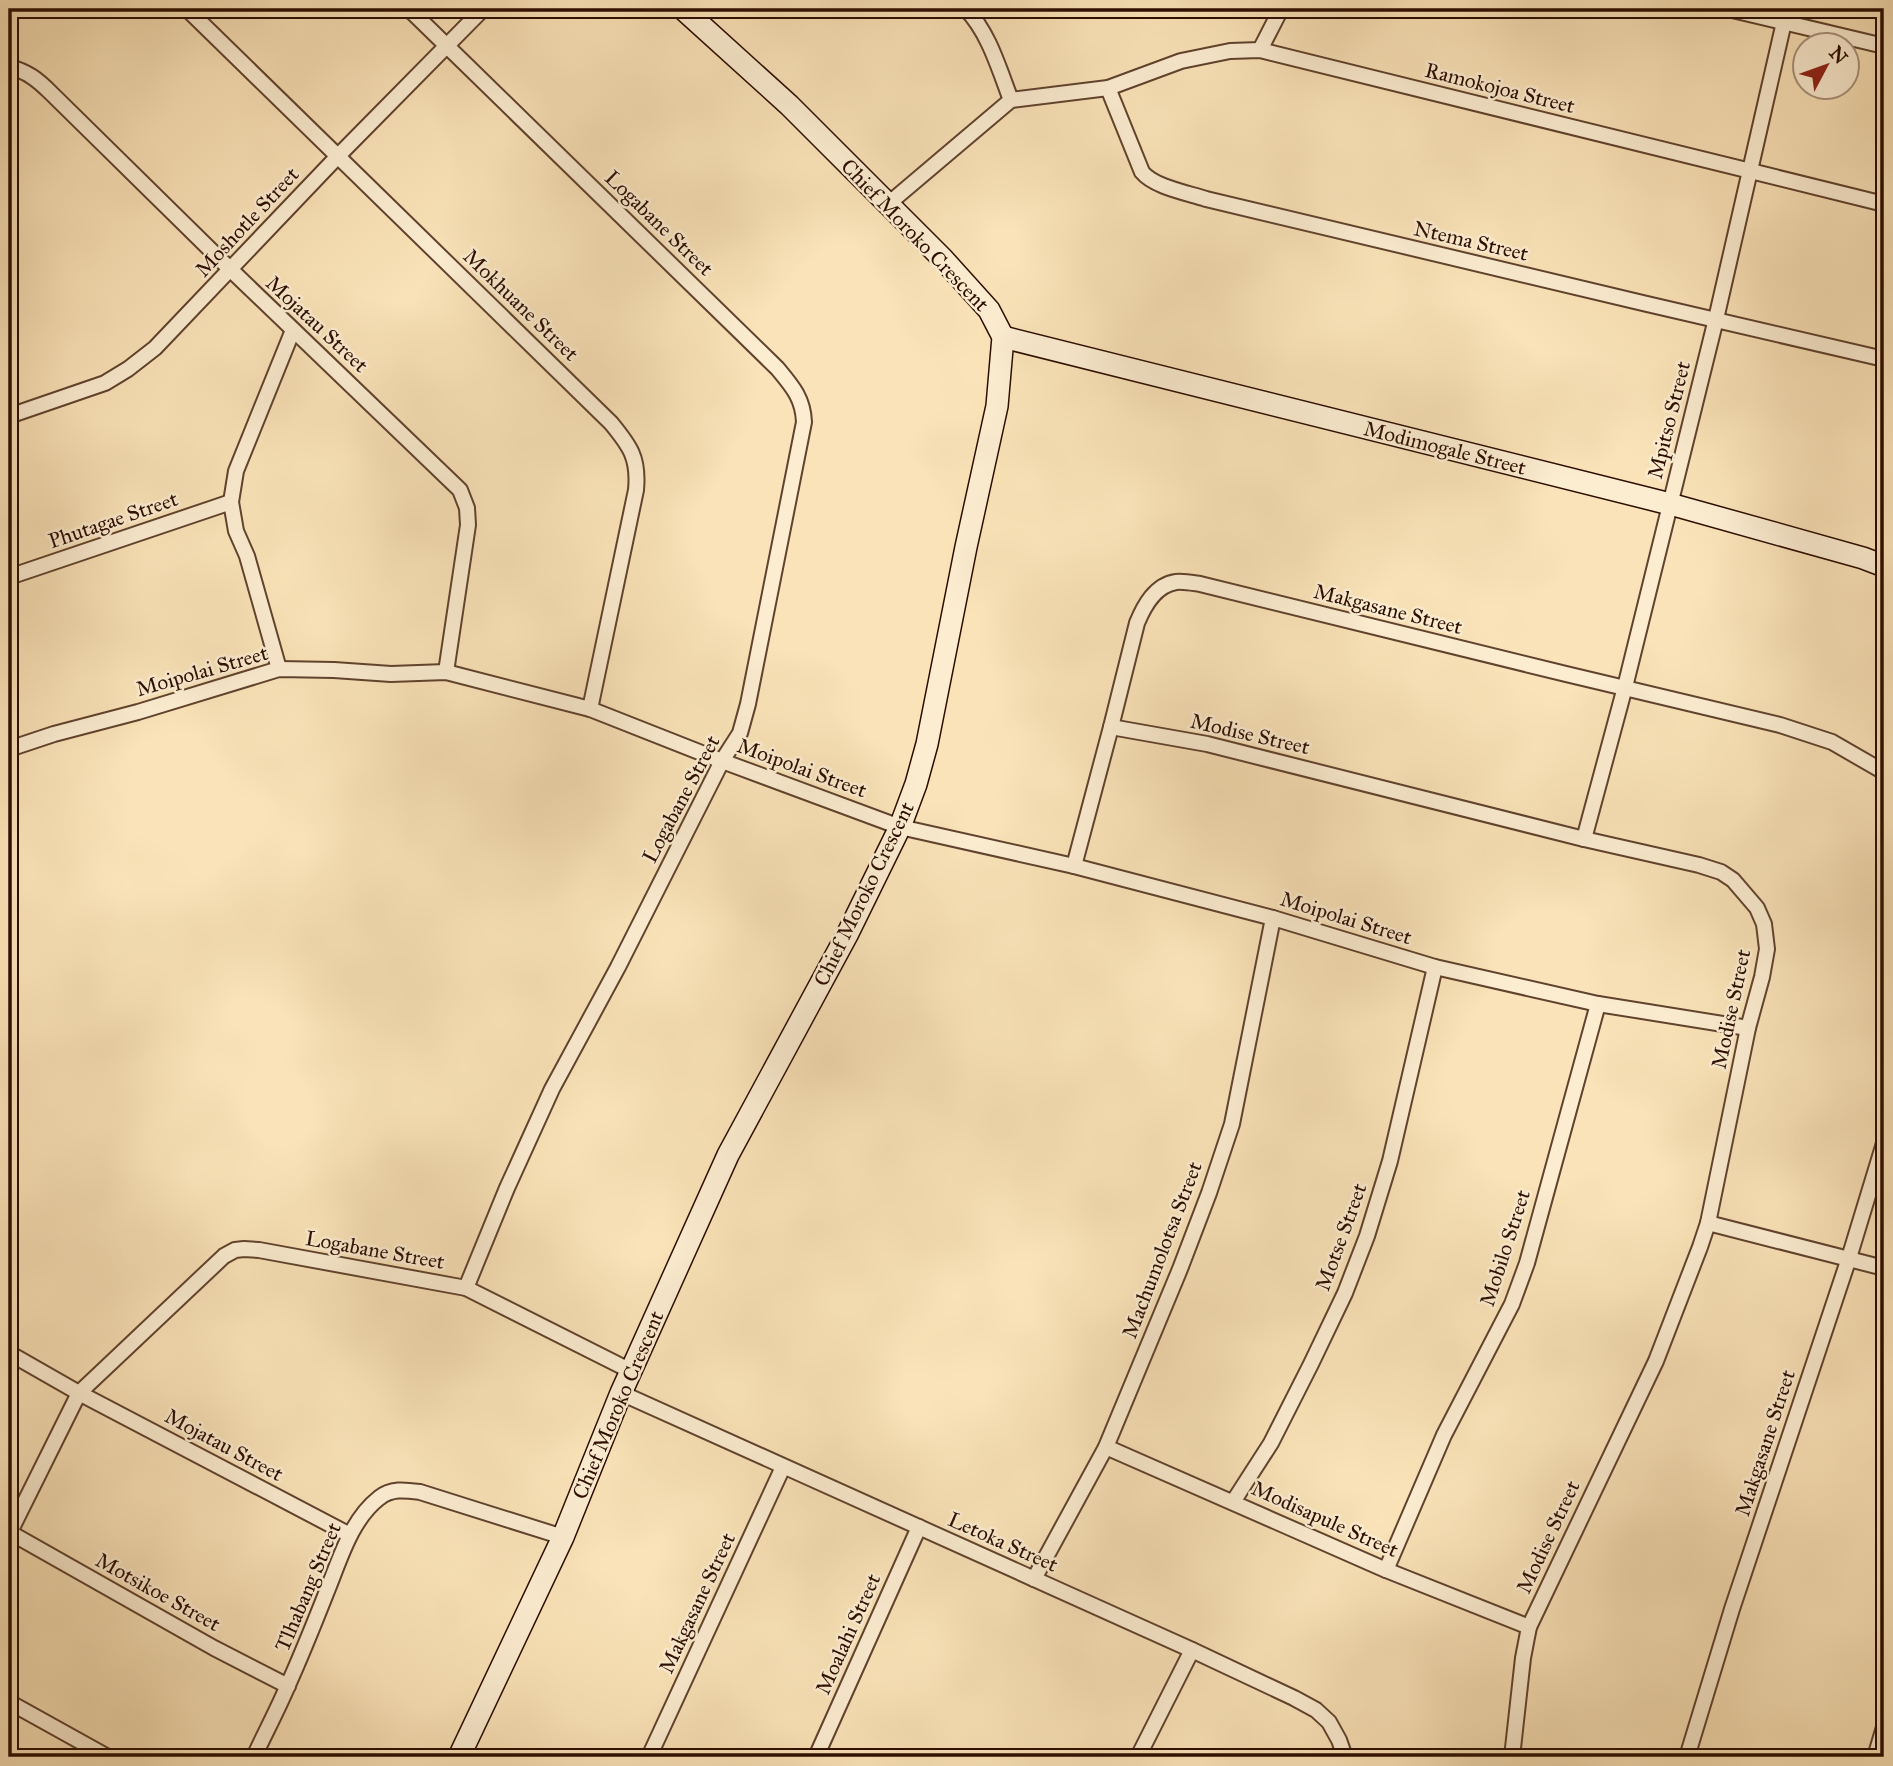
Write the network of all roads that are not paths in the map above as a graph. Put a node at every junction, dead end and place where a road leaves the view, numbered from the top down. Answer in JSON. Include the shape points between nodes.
{"nodes":[{"id":1,"x":187,"y":9,"type":"edge"},
{"id":2,"x":409,"y":9,"type":"edge"},
{"id":3,"x":483,"y":9,"type":"edge"},
{"id":4,"x":683,"y":9,"type":"edge"},
{"id":5,"x":966,"y":9,"type":"edge"},
{"id":6,"x":1281,"y":9,"type":"edge"},
{"id":7,"x":1728,"y":9,"type":"edge"},
{"id":8,"x":1785,"y":16,"type":"edge"},
{"id":9,"x":447,"y":46,"type":"junction"},
{"id":10,"x":1884,"y":46,"type":"edge"},
{"id":11,"x":1259,"y":50,"type":"junction"},
{"id":12,"x":9,"y":67,"type":"edge"},
{"id":13,"x":1108,"y":88,"type":"junction"},
{"id":14,"x":1011,"y":100,"type":"junction"},
{"id":15,"x":338,"y":156,"type":"junction"},
{"id":16,"x":1751,"y":171,"type":"junction"},
{"id":17,"x":1884,"y":204,"type":"edge"},
{"id":18,"x":887,"y":205,"type":"junction"},
{"id":19,"x":231,"y":271,"type":"junction"},
{"id":20,"x":1716,"y":319,"type":"junction"},
{"id":21,"x":293,"y":330,"type":"junction"},
{"id":22,"x":1003,"y":337,"type":"junction"},
{"id":23,"x":1884,"y":359,"type":"edge"},
{"id":24,"x":9,"y":416,"type":"edge"},
{"id":25,"x":231,"y":502,"type":"junction"},
{"id":26,"x":1670,"y":504,"type":"junction"},
{"id":27,"x":1884,"y":566,"type":"edge"},
{"id":28,"x":9,"y":577,"type":"edge"},
{"id":29,"x":279,"y":669,"type":"junction"},
{"id":30,"x":446,"y":672,"type":"junction"},
{"id":31,"x":1625,"y":687,"type":"junction"},
{"id":32,"x":590,"y":709,"type":"junction"},
{"id":33,"x":1111,"y":727,"type":"junction"},
{"id":34,"x":9,"y":748,"type":"edge"},
{"id":35,"x":722,"y":761,"type":"junction"},
{"id":36,"x":1884,"y":772,"type":"edge"},
{"id":37,"x":900,"y":827,"type":"junction"},
{"id":38,"x":1584,"y":839,"type":"junction"},
{"id":39,"x":1074,"y":866,"type":"junction"},
{"id":40,"x":1273,"y":918,"type":"junction"},
{"id":41,"x":1436,"y":967,"type":"junction"},
{"id":42,"x":1598,"y":1004,"type":"junction"},
{"id":43,"x":1748,"y":1028,"type":"junction"},
{"id":44,"x":1884,"y":1143,"type":"edge"},
{"id":45,"x":1708,"y":1223,"type":"junction"},
{"id":46,"x":1849,"y":1258,"type":"junction"},
{"id":47,"x":1884,"y":1268,"type":"edge"},
{"id":48,"x":466,"y":1288,"type":"junction"},
{"id":49,"x":9,"y":1353,"type":"edge"},
{"id":50,"x":631,"y":1371,"type":"junction"},
{"id":51,"x":79,"y":1392,"type":"junction"},
{"id":52,"x":621,"y":1393,"type":"junction"},
{"id":53,"x":1106,"y":1447,"type":"junction"},
{"id":54,"x":783,"y":1467,"type":"junction"},
{"id":55,"x":1233,"y":1502,"type":"junction"},
{"id":56,"x":919,"y":1527,"type":"junction"},
{"id":57,"x":9,"y":1533,"type":"edge"},
{"id":58,"x":350,"y":1535,"type":"junction"},
{"id":59,"x":563,"y":1537,"type":"junction"},
{"id":60,"x":1386,"y":1570,"type":"junction"},
{"id":61,"x":1034,"y":1578,"type":"junction"},
{"id":62,"x":1529,"y":1627,"type":"junction"},
{"id":63,"x":1192,"y":1650,"type":"junction"},
{"id":64,"x":288,"y":1686,"type":"junction"},
{"id":65,"x":9,"y":1702,"type":"edge"},
{"id":66,"x":1884,"y":1727,"type":"edge"},
{"id":67,"x":108,"y":1757,"type":"edge"},
{"id":68,"x":254,"y":1757,"type":"edge"},
{"id":69,"x":458,"y":1757,"type":"edge"},
{"id":70,"x":649,"y":1757,"type":"edge"},
{"id":71,"x":816,"y":1757,"type":"edge"},
{"id":72,"x":1138,"y":1757,"type":"edge"},
{"id":73,"x":1345,"y":1757,"type":"edge"},
{"id":74,"x":1512,"y":1757,"type":"edge"},
{"id":75,"x":1687,"y":1757,"type":"edge"},
{"id":76,"x":1875,"y":1757,"type":"edge"}],
"edges":[{"from":1,"to":15,"type":"street","name":"Mokhuane Street"},
{"from":2,"to":9,"type":"street","name":"Logabane Street"},
{"from":3,"to":9,"type":"street","name":"Moshotle Street"},
{"from":4,"to":18,"type":"street","name":"Chief Moroko Crescent"},
{"from":5,"to":14,"type":"street","via":[[982,30]]},
{"from":6,"to":11,"type":"street"},
{"from":7,"to":8,"type":"street"},
{"from":8,"to":10,"type":"street"},
{"from":8,"to":16,"type":"street","name":"Mpitso Street"},
{"from":9,"to":15,"type":"street","name":"Moshotle Street"},
{"from":9,"to":35,"type":"street","name":"Logabane Street","via":[[777,368],[801,400],[804,422],[748,704],[740,733]]},
{"from":11,"to":13,"type":"street","name":"Ramokojoa Street","via":[[1181,61]]},
{"from":11,"to":16,"type":"street","name":"Ramokojoa Street"},
{"from":12,"to":19,"type":"street","name":"Mojatau Street","via":[[35,78]]},
{"from":13,"to":14,"type":"street","name":"Ramokojoa Street"},
{"from":13,"to":20,"type":"street","name":"Ntema Street","via":[[1139,165],[1151,181],[1206,199]]},
{"from":14,"to":18,"type":"street"},
{"from":15,"to":19,"type":"street","name":"Moshotle Street"},
{"from":15,"to":32,"type":"street","name":"Mokhuane Street","via":[[611,423],[635,456],[635,499]]},
{"from":16,"to":17,"type":"street","name":"Ramokojoa Street"},
{"from":16,"to":20,"type":"street","name":"Mpitso Street"},
{"from":18,"to":22,"type":"street","name":"Chief Moroko Crescent","via":[[989,310]]},
{"from":19,"to":21,"type":"street","name":"Mojatau Street"},
{"from":19,"to":24,"type":"street","name":"Moshotle Street","via":[[128,369],[105,383]]},
{"from":20,"to":23,"type":"street","name":"Ntema Street"},
{"from":20,"to":26,"type":"street","name":"Mpitso Street"},
{"from":21,"to":25,"type":"street","via":[[236,471]]},
{"from":21,"to":30,"type":"street","name":"Mojatau Street","via":[[465,498],[468,525]]},
{"from":22,"to":26,"type":"street","name":"Modimogale Street"},
{"from":22,"to":37,"type":"street","name":"Chief Moroko Crescent","via":[[997,406],[927,744]]},
{"from":25,"to":28,"type":"street","name":"Phutagae Street"},
{"from":25,"to":29,"type":"street"},
{"from":26,"to":27,"type":"street","name":"Modimogale Street"},
{"from":26,"to":31,"type":"street","name":"Mpitso Street"},
{"from":29,"to":30,"type":"street","name":"Moipolai Street"},
{"from":29,"to":34,"type":"street","name":"Moipolai Street"},
{"from":30,"to":32,"type":"street","name":"Moipolai Street"},
{"from":31,"to":33,"type":"street","name":"Makgasane Street","via":[[1200,584],[1176,583],[1158,591],[1142,610]]},
{"from":31,"to":36,"type":"street","name":"Makgasane Street","via":[[1832,742]]},
{"from":31,"to":38,"type":"street","name":"Mpitso Street"},
{"from":32,"to":35,"type":"street","name":"Moipolai Street"},
{"from":33,"to":38,"type":"street","name":"Modise Street","via":[[1207,744]]},
{"from":33,"to":39,"type":"street","name":"Makgasane Street"},
{"from":35,"to":37,"type":"street","name":"Moipolai Street"},
{"from":35,"to":48,"type":"street","name":"Logabane Street","via":[[552,1088]]},
{"from":37,"to":39,"type":"street","name":"Moipolai Street"},
{"from":37,"to":50,"type":"street","name":"Chief Moroko Crescent","via":[[728,1155]]},
{"from":38,"to":43,"type":"street","name":"Modise Street","via":[[1721,872],[1746,893],[1764,924],[1768,949]]},
{"from":39,"to":40,"type":"street","name":"Moipolai Street"},
{"from":40,"to":41,"type":"street","name":"Moipolai Street"},
{"from":40,"to":53,"type":"street","name":"Machumolotsa Street","via":[[1232,1124],[1180,1269]]},
{"from":41,"to":42,"type":"street","name":"Moipolai Street"},
{"from":41,"to":55,"type":"street","name":"Motse Street","via":[[1390,1161],[1367,1236],[1311,1364],[1271,1443]]},
{"from":42,"to":43,"type":"street","name":"Moipolai Street"},
{"from":42,"to":60,"type":"street","name":"Mobilo Street","via":[[1512,1304],[1444,1435]]},
{"from":43,"to":45,"type":"street","name":"Modise Street"},
{"from":44,"to":46,"type":"street","name":"Makgasane Street"},
{"from":45,"to":46,"type":"street"},
{"from":45,"to":62,"type":"street","name":"Modise Street","via":[[1656,1361]]},
{"from":46,"to":47,"type":"street"},
{"from":46,"to":75,"type":"street","name":"Makgasane Street"},
{"from":48,"to":50,"type":"street"},
{"from":48,"to":51,"type":"street","name":"Logabane Street","via":[[259,1250],[235,1250]]},
{"from":49,"to":51,"type":"street","name":"Mojatau Street"},
{"from":50,"to":52,"type":"street","name":"Chief Moroko Crescent"},
{"from":51,"to":57,"type":"street"},
{"from":51,"to":58,"type":"street","name":"Mojatau Street"},
{"from":52,"to":54,"type":"street","name":"Letoka Street"},
{"from":52,"to":59,"type":"street","name":"Chief Moroko Crescent"},
{"from":53,"to":55,"type":"street","name":"Modisapule Street"},
{"from":53,"to":61,"type":"street","name":"Machumolotsa Street"},
{"from":54,"to":56,"type":"street","name":"Letoka Street"},
{"from":54,"to":70,"type":"street","name":"Makgasane Street"},
{"from":55,"to":60,"type":"street","name":"Modisapule Street"},
{"from":56,"to":61,"type":"street","name":"Letoka Street"},
{"from":56,"to":71,"type":"street","name":"Moalahi Street"},
{"from":57,"to":64,"type":"street","name":"Motsikoe Street"},
{"from":58,"to":59,"type":"street","name":"Tlhabang Street","via":[[379,1498],[405,1490]]},
{"from":58,"to":64,"type":"street","name":"Tlhabang Street"},
{"from":59,"to":69,"type":"street","name":"Chief Moroko Crescent"},
{"from":60,"to":62,"type":"street","name":"Modisapule Street"},
{"from":61,"to":63,"type":"street","name":"Letoka Street"},
{"from":62,"to":74,"type":"street","name":"Modise Street"},
{"from":63,"to":72,"type":"street"},
{"from":63,"to":73,"type":"street","name":"Letoka Street","via":[[1316,1710],[1329,1722]]},
{"from":64,"to":68,"type":"street","name":"Tlhabang Street"},
{"from":65,"to":67,"type":"street"},
{"from":66,"to":76,"type":"street"}]}
